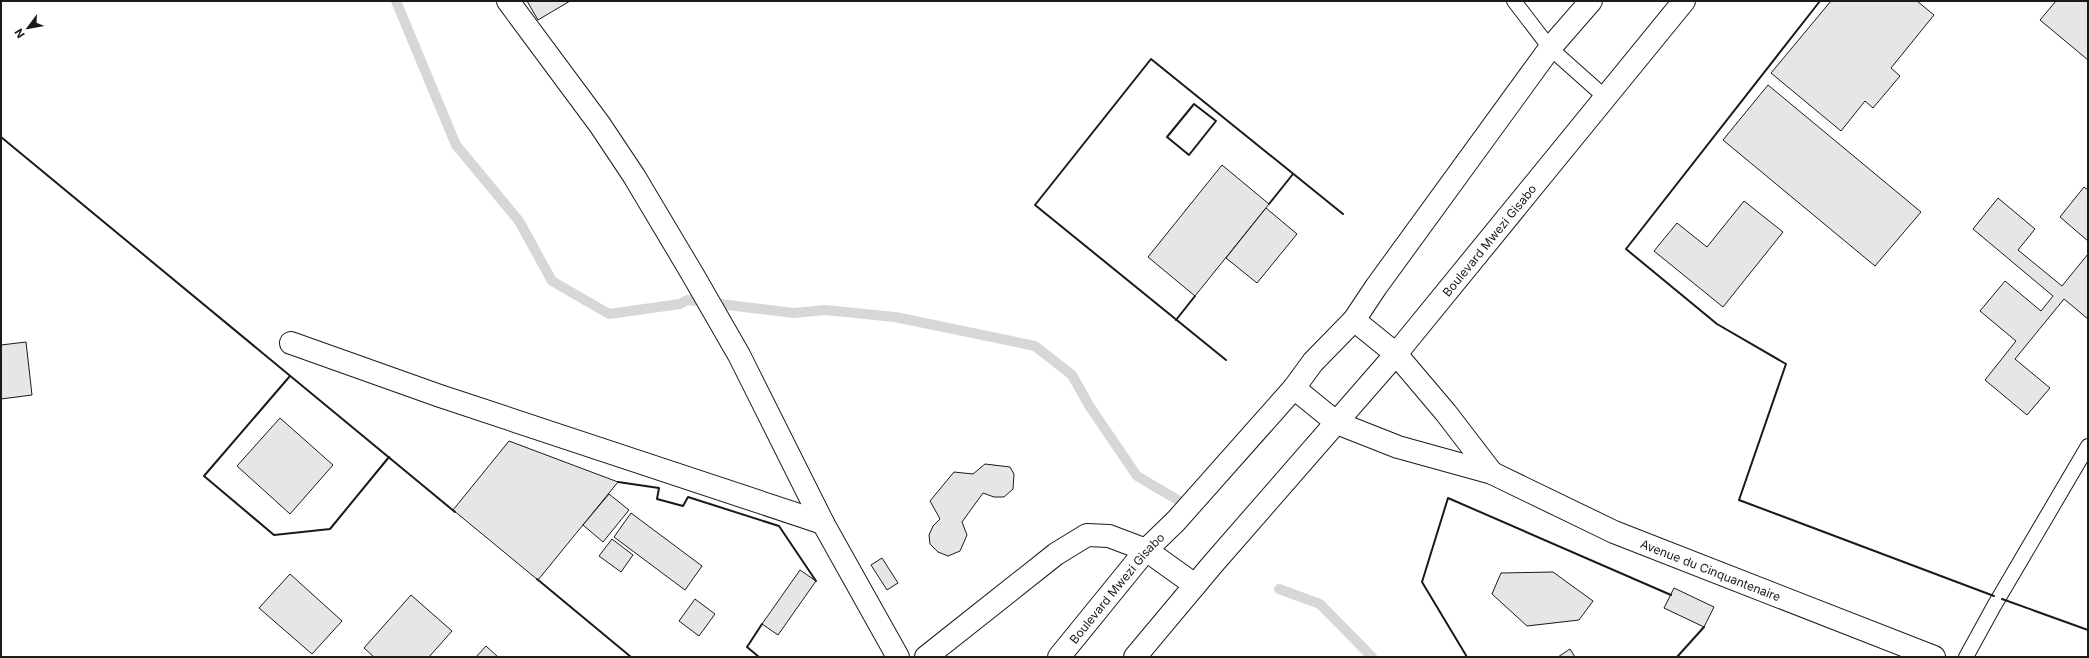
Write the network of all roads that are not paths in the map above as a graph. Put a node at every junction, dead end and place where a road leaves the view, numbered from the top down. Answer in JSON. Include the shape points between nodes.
{"nodes":[{"id":1,"x":508,"y":1,"type":"edge"},
{"id":2,"x":1514,"y":1,"type":"edge"},
{"id":3,"x":1591,"y":1,"type":"edge"},
{"id":4,"x":1684,"y":1,"type":"edge"},
{"id":5,"x":1550,"y":48,"type":"junction"},
{"id":6,"x":1605,"y":97,"type":"junction"},
{"id":7,"x":1354,"y":320,"type":"junction"},
{"id":8,"x":291,"y":343,"type":"dead end"},
{"id":9,"x":1396,"y":354,"type":"junction"},
{"id":10,"x":1294,"y":388,"type":"junction"},
{"id":11,"x":1337,"y":423,"type":"junction"},
{"id":12,"x":2088,"y":446,"type":"edge"},
{"id":13,"x":1492,"y":473,"type":"junction"},
{"id":14,"x":823,"y":523,"type":"junction"},
{"id":15,"x":1146,"y":550,"type":"junction"},
{"id":16,"x":1195,"y":585,"type":"junction"},
{"id":17,"x":898,"y":657,"type":"edge"},
{"id":18,"x":926,"y":657,"type":"edge"},
{"id":19,"x":1059,"y":657,"type":"edge"},
{"id":20,"x":1136,"y":657,"type":"edge"},
{"id":21,"x":1934,"y":657,"type":"edge"},
{"id":22,"x":1966,"y":657,"type":"edge"}],
"edges":[{"from":1,"to":14,"type":"street","via":[[600,125],[634,176],[739,355]]},
{"from":2,"to":5,"type":"lane"},
{"from":3,"to":5,"type":"street"},
{"from":4,"to":6,"type":"street","name":"Boulevard Mwezi Gisabo"},
{"from":5,"to":6,"type":"lane"},
{"from":5,"to":7,"type":"street"},
{"from":6,"to":9,"type":"street","name":"Boulevard Mwezi Gisabo"},
{"from":7,"to":9,"type":"street"},
{"from":7,"to":10,"type":"street","via":[[1313,362]]},
{"from":8,"to":14,"type":"street","via":[[440,396]]},
{"from":9,"to":11,"type":"street","name":"Boulevard Mwezi Gisabo"},
{"from":9,"to":13,"type":"street"},
{"from":10,"to":11,"type":"street","name":"Avenue du Cinquantenaire"},
{"from":10,"to":15,"type":"street","name":"Boulevard Mwezi Gisabo","via":[[1176,521]]},
{"from":11,"to":13,"type":"street","name":"Avenue du Cinquantenaire","via":[[1398,447]]},
{"from":11,"to":16,"type":"street","name":"Boulevard Mwezi Gisabo"},
{"from":12,"to":22,"type":"lane"},
{"from":13,"to":21,"type":"street","name":"Avenue du Cinquantenaire","via":[[1614,532]]},
{"from":14,"to":17,"type":"street"},
{"from":15,"to":16,"type":"street"},
{"from":15,"to":18,"type":"street","via":[[1108,536],[1087,535],[1076,540]]},
{"from":15,"to":19,"type":"street","name":"Boulevard Mwezi Gisabo"},
{"from":16,"to":20,"type":"street"}]}
